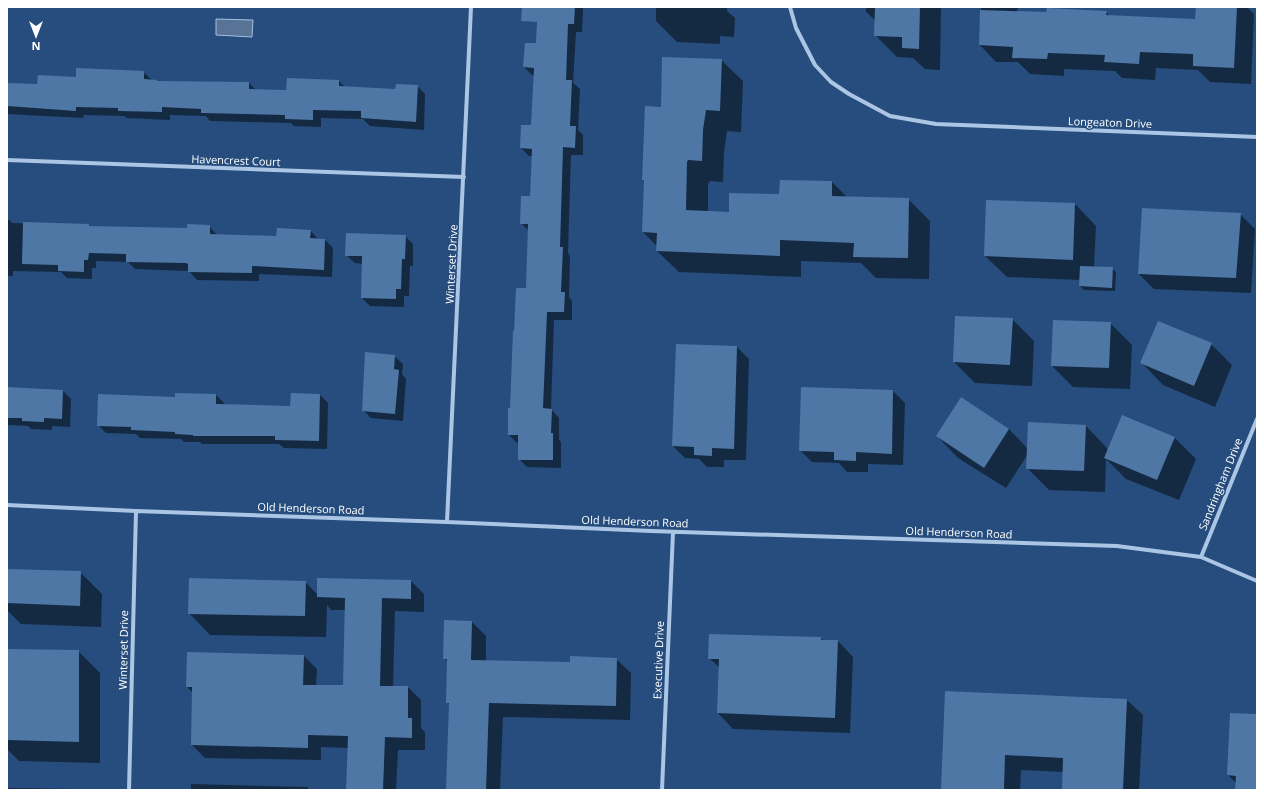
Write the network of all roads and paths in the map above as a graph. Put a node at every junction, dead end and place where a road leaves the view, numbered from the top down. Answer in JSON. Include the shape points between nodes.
{"nodes":[{"id":1,"x":471,"y":7,"type":"edge"},
{"id":2,"x":790,"y":7,"type":"edge"},
{"id":3,"x":1257,"y":137,"type":"edge"},
{"id":4,"x":7,"y":160,"type":"edge"},
{"id":5,"x":464,"y":177,"type":"junction"},
{"id":6,"x":1257,"y":419,"type":"edge"},
{"id":7,"x":7,"y":505,"type":"edge"},
{"id":8,"x":136,"y":511,"type":"junction"},
{"id":9,"x":447,"y":522,"type":"junction"},
{"id":10,"x":673,"y":532,"type":"junction"},
{"id":11,"x":1201,"y":557,"type":"junction"},
{"id":12,"x":1257,"y":581,"type":"edge"},
{"id":13,"x":129,"y":790,"type":"edge"},
{"id":14,"x":662,"y":790,"type":"edge"}],
"edges":[{"from":1,"to":5,"type":"street","name":"Winterset Drive"},
{"from":2,"to":3,"type":"street","name":"Longeaton Drive","via":[[796,28],[815,65],[831,82],[890,116],[936,124]]},
{"from":4,"to":5,"type":"street","name":"Havencrest Court"},
{"from":5,"to":9,"type":"street","name":"Winterset Drive"},
{"from":6,"to":11,"type":"street","name":"Sandringham Drive"},
{"from":7,"to":8,"type":"street","name":"Old Henderson Road"},
{"from":8,"to":9,"type":"street","name":"Old Henderson Road"},
{"from":8,"to":13,"type":"street","name":"Winterset Drive"},
{"from":9,"to":10,"type":"street","name":"Old Henderson Road"},
{"from":10,"to":11,"type":"street","name":"Old Henderson Road","via":[[1117,546]]},
{"from":10,"to":14,"type":"street","name":"Executive Drive"},
{"from":11,"to":12,"type":"street","name":"Old Henderson Road"}]}
